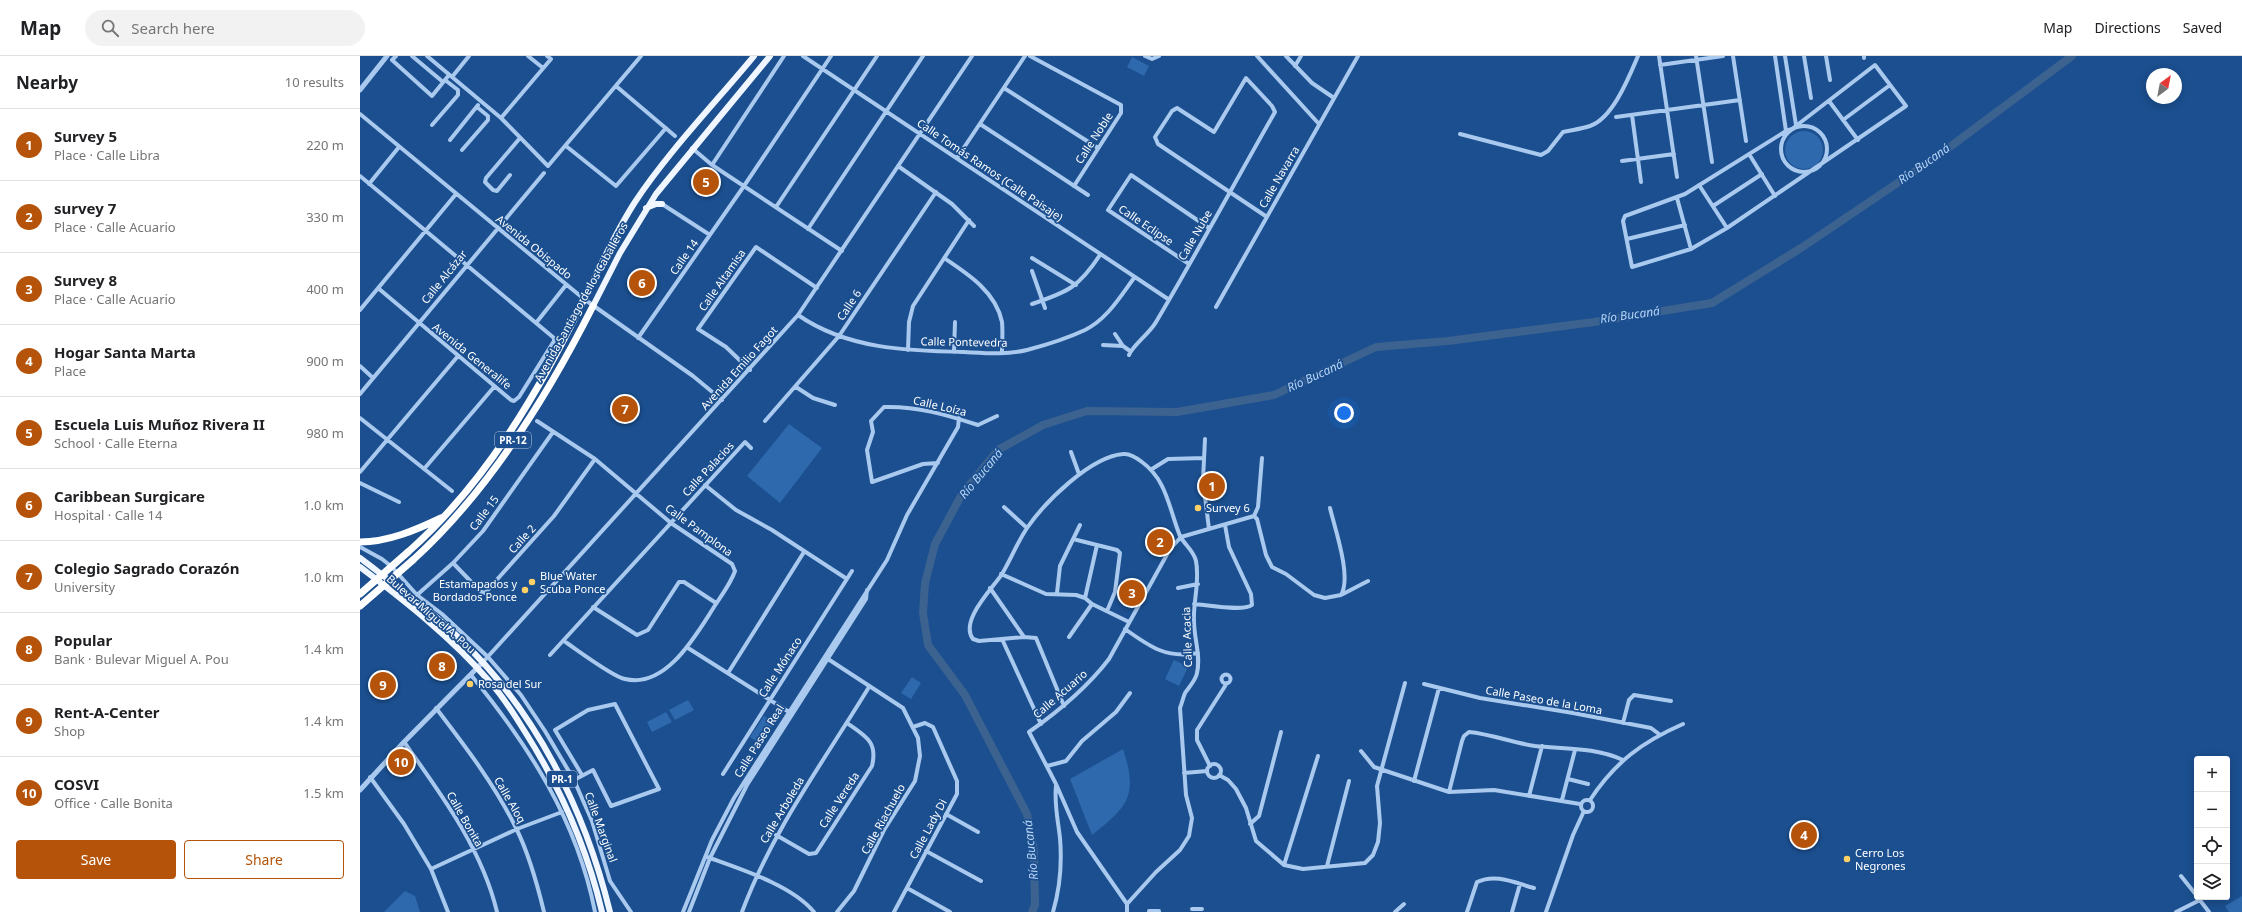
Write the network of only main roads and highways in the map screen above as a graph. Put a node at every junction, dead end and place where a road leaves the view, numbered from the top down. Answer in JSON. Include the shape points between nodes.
{"nodes":[{"id":1,"x":754,"y":56,"type":"edge"},
{"id":2,"x":770,"y":56,"type":"edge"},
{"id":3,"x":656,"y":194,"type":"junction"},
{"id":4,"x":646,"y":208,"type":"junction"},
{"id":5,"x":584,"y":299,"type":"joint"},
{"id":6,"x":593,"y":306,"type":"joint"},
{"id":7,"x":447,"y":516,"type":"junction"},
{"id":8,"x":360,"y":542,"type":"edge"},
{"id":9,"x":360,"y":558,"type":"edge"},
{"id":10,"x":360,"y":567,"type":"edge"},
{"id":11,"x":360,"y":594,"type":"edge"},
{"id":12,"x":360,"y":606,"type":"edge"},
{"id":13,"x":602,"y":912,"type":"edge"},
{"id":14,"x":610,"y":912,"type":"edge"}],
"edges":[{"from":1,"to":5,"type":"main road","name":"Avenida Santiago de los Caballeros","number":"PR-12","via":[[636,201]]},
{"from":2,"to":3,"type":"main road","name":"Avenida Santiago de los Caballeros","number":"PR-12"},
{"from":3,"to":4,"type":"main road","name":"Avenida Santiago de los Caballeros","number":"PR-12"},
{"from":3,"to":4,"type":"main road","via":[[662,204]]},
{"from":4,"to":6,"type":"main road","name":"Avenida Santiago de los Caballeros","number":"PR-12"},
{"from":5,"to":7,"type":"highway","name":"Avenida Santiago de los Caballeros","number":"PR-12","via":[[558,353],[529,402],[479,476]]},
{"from":6,"to":12,"type":"highway","name":"Avenida Santiago de los Caballeros","number":"PR-12","bridge":true,"via":[[558,372],[482,486],[453,521]]},
{"from":7,"to":8,"type":"highway","via":[[408,533]]},
{"from":7,"to":11,"type":"highway","name":"Avenida Santiago de los Caballeros","number":"PR-12","bridge":true},
{"from":9,"to":14,"type":"main road","name":"Bulevar Miguel A. Pou","number":"PR-1","via":[[441,622],[483,662],[522,711],[569,792],[592,848]]},
{"from":10,"to":13,"type":"main road","name":"Bulevar Miguel A. Pou","number":"PR-1","via":[[436,628],[478,668],[510,708],[563,797],[584,847]]}]}
